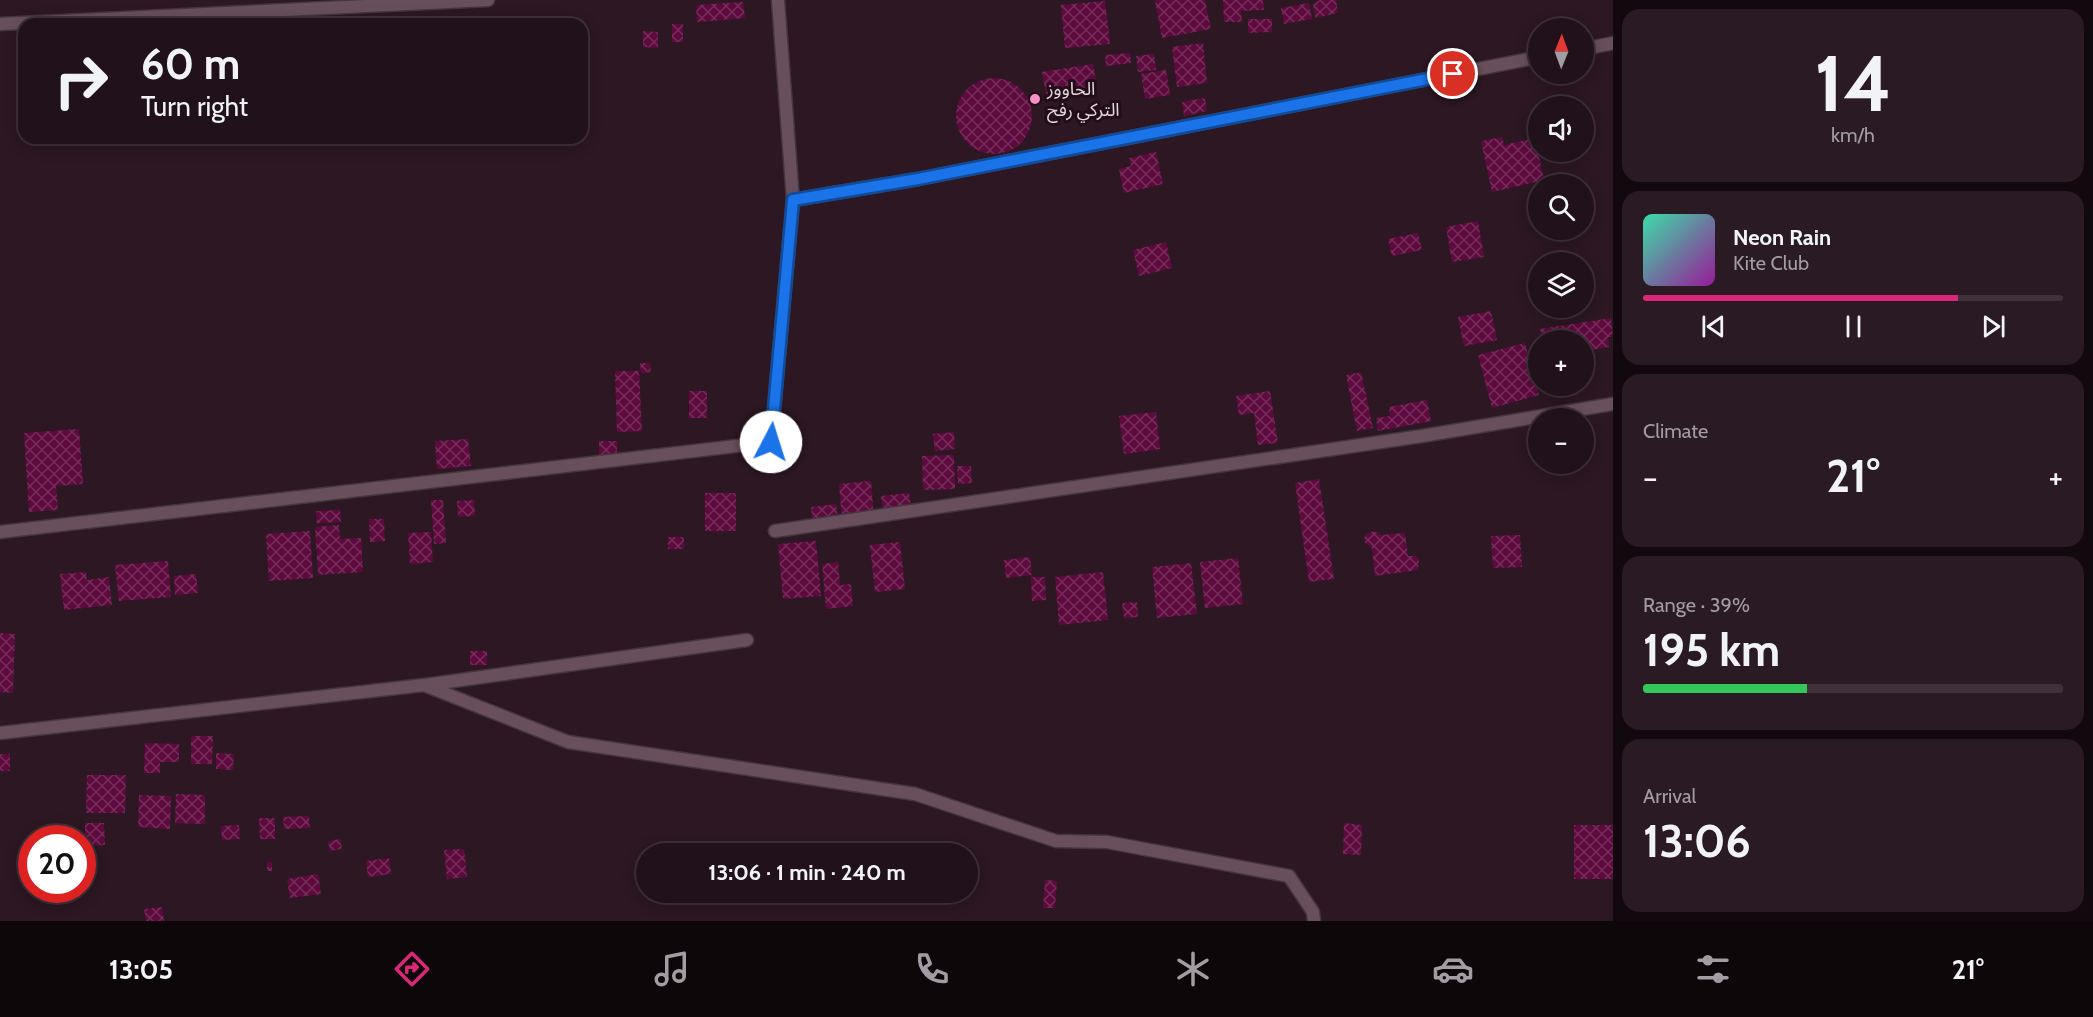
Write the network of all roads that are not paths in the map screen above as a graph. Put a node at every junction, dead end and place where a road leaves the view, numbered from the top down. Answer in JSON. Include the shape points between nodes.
{"nodes":[{"id":1,"x":488,"y":0,"type":"edge"},
{"id":2,"x":778,"y":0,"type":"edge"},
{"id":3,"x":122,"y":18,"type":"edge"},
{"id":4,"x":18,"y":23,"type":"edge"},
{"id":5,"x":0,"y":24,"type":"edge"},
{"id":6,"x":1613,"y":43,"type":"edge"},
{"id":7,"x":1594,"y":47,"type":"edge"},
{"id":8,"x":1528,"y":59,"type":"edge"},
{"id":9,"x":793,"y":200,"type":"junction"},
{"id":10,"x":1613,"y":405,"type":"edge"},
{"id":11,"x":775,"y":531,"type":"dead end"},
{"id":12,"x":0,"y":532,"type":"edge"},
{"id":13,"x":747,"y":640,"type":"dead end"},
{"id":14,"x":424,"y":685,"type":"junction"},
{"id":15,"x":0,"y":733,"type":"edge"},
{"id":16,"x":1314,"y":921,"type":"edge"}],
"edges":[{"from":1,"to":3,"type":"lane"},
{"from":2,"to":9,"type":"lane"},
{"from":4,"to":5,"type":"lane"},
{"from":6,"to":7,"type":"lane"},
{"from":8,"to":9,"type":"lane"},
{"from":9,"to":12,"type":"lane","via":[[771,442]]},
{"from":10,"to":11,"type":"lane"},
{"from":13,"to":14,"type":"lane"},
{"from":14,"to":15,"type":"lane"},
{"from":14,"to":16,"type":"lane","via":[[568,742],[915,794],[1056,841],[1107,842],[1289,876],[1313,912]]}]}
